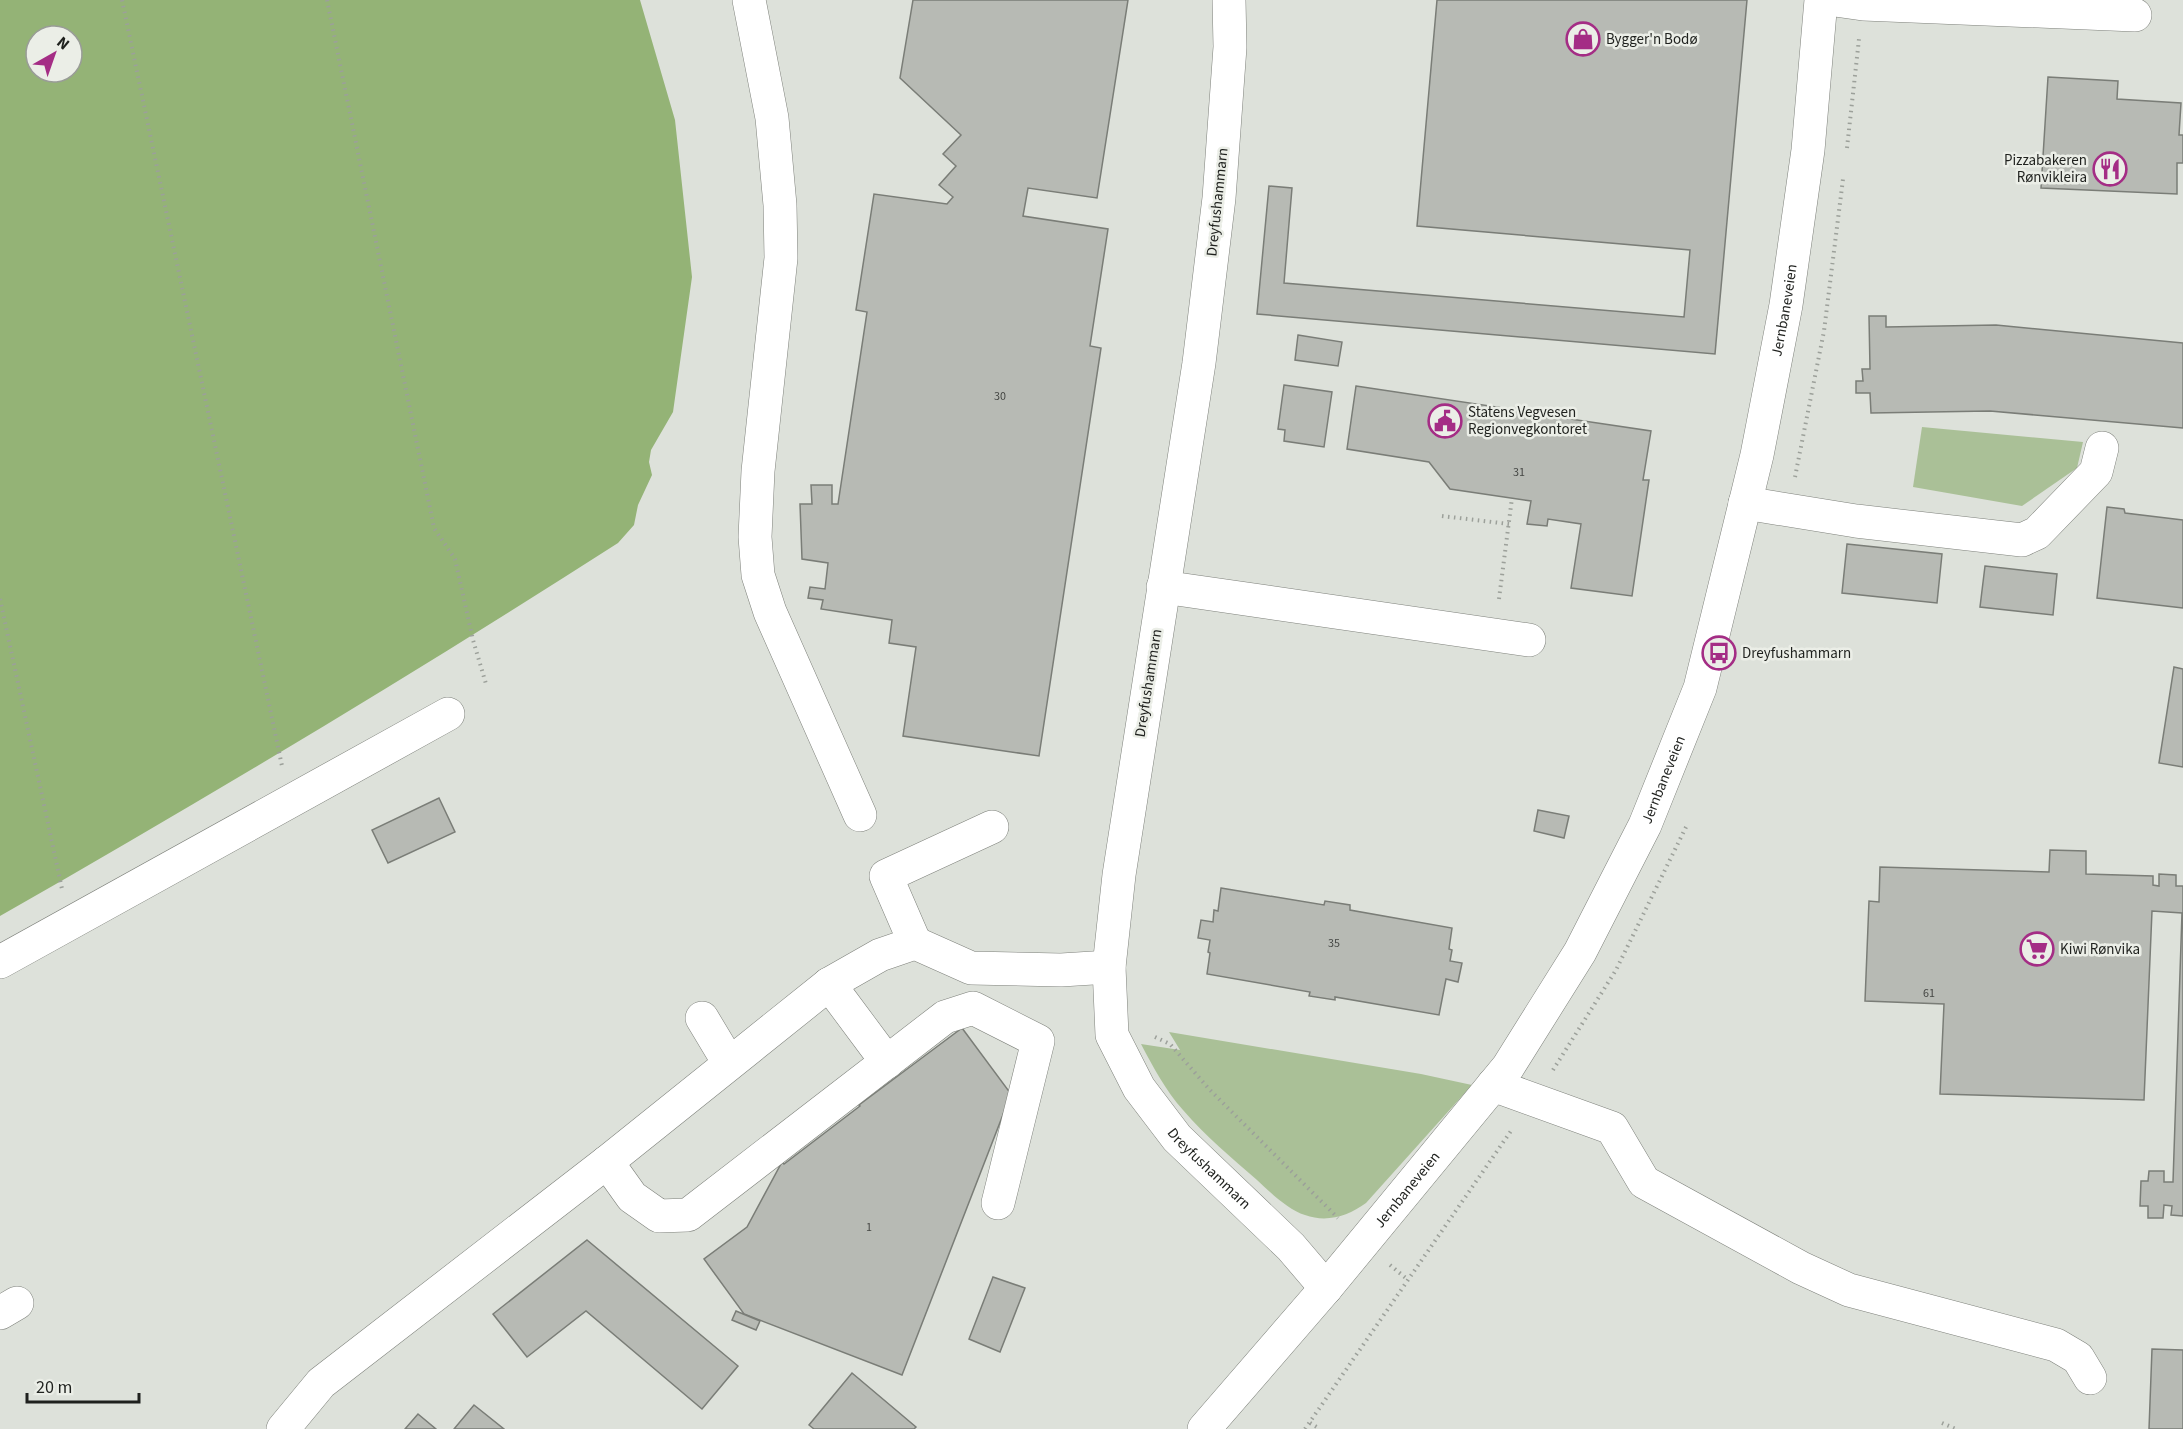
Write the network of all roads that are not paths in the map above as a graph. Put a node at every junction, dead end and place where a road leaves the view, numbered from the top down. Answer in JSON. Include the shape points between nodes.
{"nodes":[{"id":1,"x":749,"y":0,"type":"edge"},
{"id":2,"x":1229,"y":0,"type":"edge"},
{"id":3,"x":1821,"y":0,"type":"edge"},
{"id":4,"x":1835,"y":0,"type":"edge"},
{"id":5,"x":2135,"y":15,"type":"dead end"},
{"id":6,"x":2102,"y":448,"type":"dead end"},
{"id":7,"x":1745,"y":503,"type":"junction"},
{"id":8,"x":1163,"y":586,"type":"junction"},
{"id":9,"x":1529,"y":640,"type":"dead end"},
{"id":10,"x":448,"y":714,"type":"dead end"},
{"id":11,"x":860,"y":815,"type":"dead end"},
{"id":12,"x":992,"y":827,"type":"dead end"},
{"id":13,"x":915,"y":943,"type":"junction"},
{"id":14,"x":0,"y":962,"type":"edge"},
{"id":15,"x":1109,"y":967,"type":"junction"},
{"id":16,"x":828,"y":984,"type":"junction"},
{"id":17,"x":702,"y":1018,"type":"dead end"},
{"id":18,"x":887,"y":1062,"type":"junction"},
{"id":19,"x":729,"y":1063,"type":"junction"},
{"id":20,"x":1493,"y":1085,"type":"junction"},
{"id":21,"x":607,"y":1162,"type":"junction"},
{"id":22,"x":998,"y":1203,"type":"dead end"},
{"id":23,"x":1326,"y":1288,"type":"junction"},
{"id":24,"x":2090,"y":1378,"type":"dead end"},
{"id":25,"x":283,"y":1429,"type":"edge"},
{"id":26,"x":1204,"y":1429,"type":"edge"}],
"edges":[{"from":1,"to":11,"type":"street","via":[[772,118],[781,258],[754,537],[758,575],[770,612]]},
{"from":2,"to":8,"type":"street","name":"Dreyfushammarn","via":[[1230,47],[1219,198],[1199,363]]},
{"from":3,"to":7,"type":"street","name":"Jernbaneveien","via":[[1808,150],[1786,304]]},
{"from":4,"to":5,"type":"street"},
{"from":6,"to":7,"type":"street","via":[[2096,472],[2037,533],[2022,540],[1856,521]]},
{"from":7,"to":20,"type":"street","name":"Jernbaneveien","via":[[1700,688],[1645,825],[1580,952]]},
{"from":8,"to":9,"type":"street"},
{"from":8,"to":15,"type":"street","name":"Dreyfushammarn","via":[[1119,875]]},
{"from":10,"to":14,"type":"street"},
{"from":12,"to":13,"type":"street","via":[[885,876]]},
{"from":13,"to":15,"type":"street","via":[[970,968]]},
{"from":13,"to":16,"type":"street","via":[[880,955]]},
{"from":15,"to":23,"type":"street","name":"Dreyfushammarn","via":[[1112,1035],[1139,1088],[1177,1138],[1291,1247]]},
{"from":16,"to":18,"type":"street"},
{"from":16,"to":19,"type":"street"},
{"from":17,"to":19,"type":"street"},
{"from":18,"to":21,"type":"street","via":[[687,1215],[658,1216],[632,1197]]},
{"from":18,"to":22,"type":"street","via":[[945,1017],[973,1008],[1038,1041]]},
{"from":19,"to":21,"type":"street"},
{"from":20,"to":23,"type":"street","name":"Jernbaneveien"},
{"from":20,"to":24,"type":"street","via":[[1612,1128],[1644,1182],[1801,1268],[1849,1290],[2056,1345],[2078,1358]]},
{"from":21,"to":25,"type":"street","via":[[321,1383]]},
{"from":23,"to":26,"type":"street","name":"Jernbaneveien"}]}
